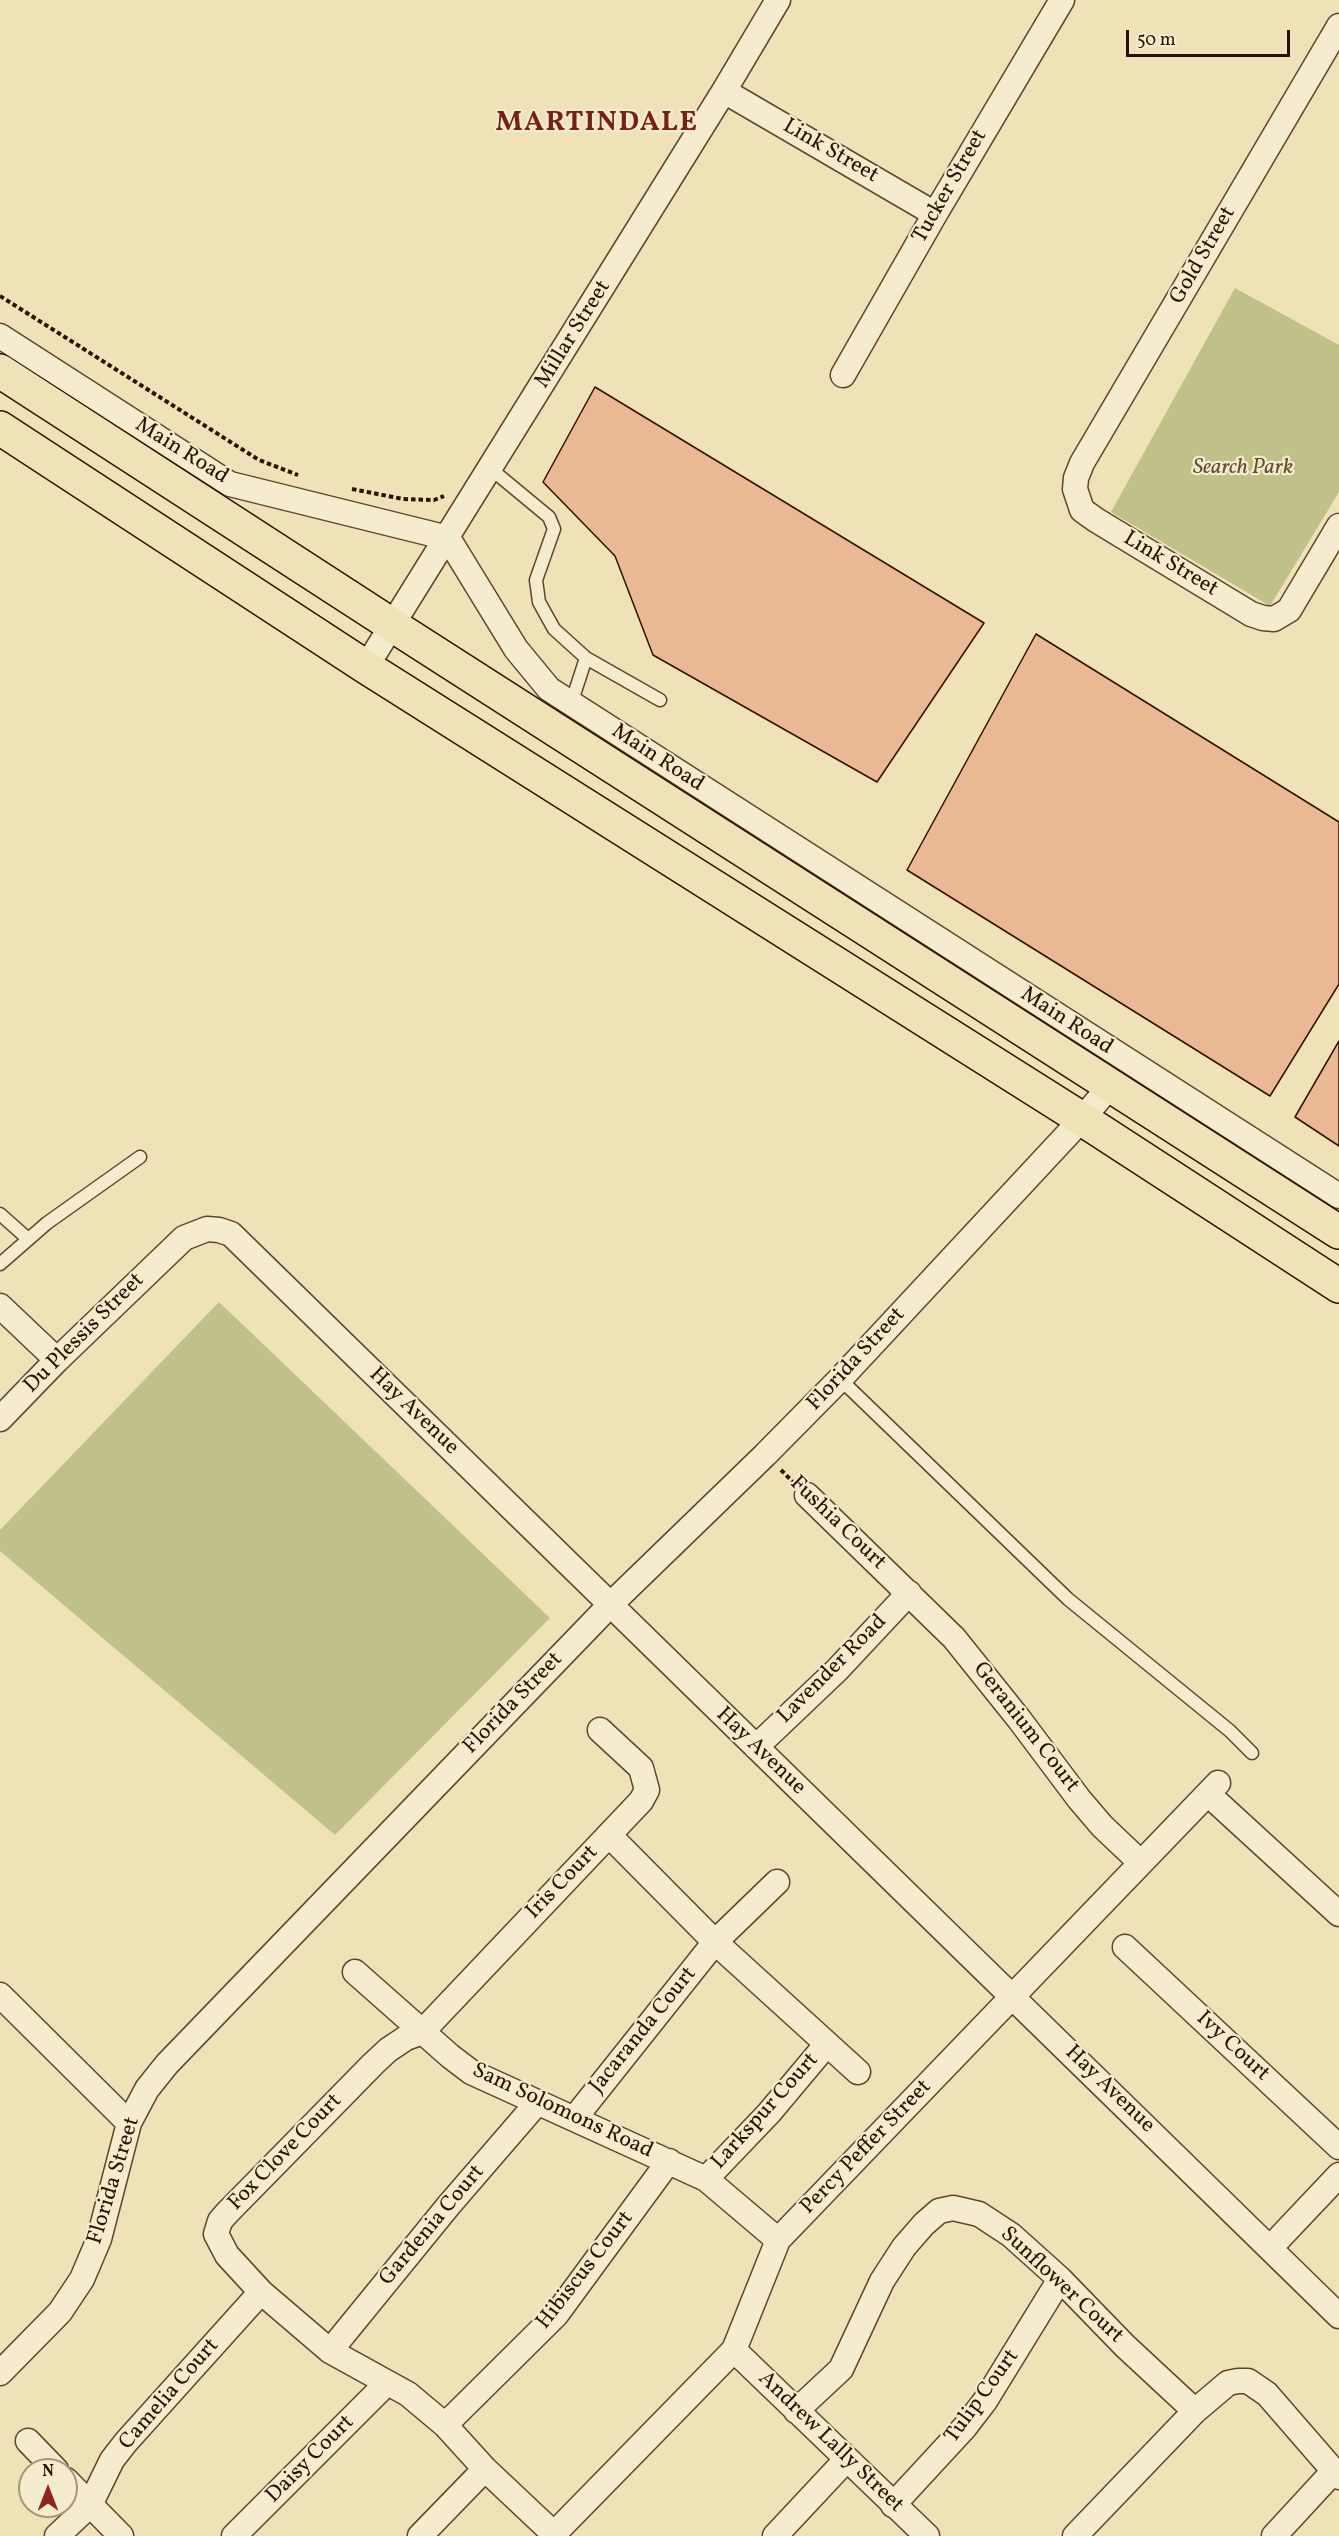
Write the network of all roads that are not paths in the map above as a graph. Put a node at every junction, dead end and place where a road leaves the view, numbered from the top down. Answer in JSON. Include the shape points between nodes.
{"nodes":[{"id":1,"x":778,"y":0,"type":"edge"},
{"id":2,"x":1062,"y":0,"type":"edge"},
{"id":3,"x":1339,"y":27,"type":"edge"},
{"id":4,"x":724,"y":91,"type":"junction"},
{"id":5,"x":935,"y":214,"type":"junction"},
{"id":6,"x":0,"y":336,"type":"edge"},
{"id":7,"x":0,"y":371,"type":"edge"},
{"id":8,"x":843,"y":375,"type":"dead end"},
{"id":9,"x":0,"y":428,"type":"edge"},
{"id":10,"x":491,"y":469,"type":"junction"},
{"id":11,"x":1075,"y":489,"type":"joint"},
{"id":12,"x":1339,"y":526,"type":"edge"},
{"id":13,"x":448,"y":538,"type":"junction"},
{"id":14,"x":392,"y":626,"type":"junction"},
{"id":15,"x":586,"y":658,"type":"junction"},
{"id":16,"x":366,"y":667,"type":"junction"},
{"id":17,"x":660,"y":700,"type":"dead end"},
{"id":18,"x":571,"y":704,"type":"junction"},
{"id":19,"x":1111,"y":1085,"type":"junction"},
{"id":20,"x":1082,"y":1119,"type":"junction"},
{"id":21,"x":140,"y":1157,"type":"dead end"},
{"id":22,"x":1339,"y":1196,"type":"edge"},
{"id":23,"x":0,"y":1214,"type":"edge"},
{"id":24,"x":1339,"y":1232,"type":"edge"},
{"id":25,"x":27,"y":1238,"type":"junction"},
{"id":26,"x":170,"y":1249,"type":"joint"},
{"id":27,"x":0,"y":1264,"type":"edge"},
{"id":28,"x":1339,"y":1286,"type":"edge"},
{"id":29,"x":0,"y":1306,"type":"edge"},
{"id":30,"x":57,"y":1360,"type":"junction"},
{"id":31,"x":840,"y":1379,"type":"junction"},
{"id":32,"x":0,"y":1419,"type":"edge"},
{"id":33,"x":807,"y":1495,"type":"road end"},
{"id":34,"x":909,"y":1593,"type":"junction"},
{"id":35,"x":610,"y":1605,"type":"junction"},
{"id":36,"x":600,"y":1730,"type":"dead end"},
{"id":37,"x":756,"y":1747,"type":"junction"},
{"id":38,"x":1252,"y":1753,"type":"dead end"},
{"id":39,"x":609,"y":1835,"type":"junction"},
{"id":40,"x":1141,"y":1863,"type":"junction"},
{"id":41,"x":777,"y":1882,"type":"dead end"},
{"id":42,"x":1339,"y":1914,"type":"edge"},
{"id":43,"x":715,"y":1942,"type":"junction"},
{"id":44,"x":1125,"y":1947,"type":"dead end"},
{"id":45,"x":355,"y":1972,"type":"dead end"},
{"id":46,"x":0,"y":1995,"type":"edge"},
{"id":47,"x":1012,"y":1996,"type":"junction"},
{"id":48,"x":422,"y":2032,"type":"junction"},
{"id":49,"x":826,"y":2045,"type":"junction"},
{"id":50,"x":858,"y":2072,"type":"dead end"},
{"id":51,"x":537,"y":2103,"type":"junction"},
{"id":52,"x":574,"y":2119,"type":"junction"},
{"id":53,"x":129,"y":2123,"type":"junction"},
{"id":54,"x":1339,"y":2147,"type":"edge"},
{"id":55,"x":669,"y":2161,"type":"junction"},
{"id":56,"x":1339,"y":2175,"type":"edge"},
{"id":57,"x":706,"y":2179,"type":"junction"},
{"id":58,"x":778,"y":2240,"type":"junction"},
{"id":59,"x":1270,"y":2248,"type":"junction"},
{"id":60,"x":1060,"y":2279,"type":"junction"},
{"id":61,"x":261,"y":2292,"type":"junction"},
{"id":62,"x":1339,"y":2316,"type":"edge"},
{"id":63,"x":734,"y":2350,"type":"junction"},
{"id":64,"x":330,"y":2351,"type":"junction"},
{"id":65,"x":0,"y":2373,"type":"edge"},
{"id":66,"x":387,"y":2384,"type":"junction"},
{"id":67,"x":796,"y":2411,"type":"junction"},
{"id":68,"x":1195,"y":2411,"type":"junction"},
{"id":69,"x":445,"y":2425,"type":"junction"},
{"id":70,"x":28,"y":2441,"type":"dead end"},
{"id":71,"x":44,"y":2458,"type":"edge"},
{"id":72,"x":846,"y":2460,"type":"junction"},
{"id":73,"x":485,"y":2469,"type":"junction"},
{"id":74,"x":1336,"y":2475,"type":"edge"},
{"id":75,"x":78,"y":2492,"type":"edge"},
{"id":76,"x":90,"y":2505,"type":"junction"},
{"id":77,"x":893,"y":2505,"type":"junction"},
{"id":78,"x":239,"y":2534,"type":"edge"},
{"id":79,"x":553,"y":2535,"type":"edge"},
{"id":80,"x":57,"y":2536,"type":"edge"},
{"id":81,"x":121,"y":2536,"type":"edge"},
{"id":82,"x":420,"y":2536,"type":"edge"},
{"id":83,"x":775,"y":2536,"type":"edge"},
{"id":84,"x":927,"y":2536,"type":"edge"},
{"id":85,"x":1075,"y":2536,"type":"edge"},
{"id":86,"x":1274,"y":2536,"type":"edge"}],
"edges":[{"from":1,"to":4,"type":"street","name":"Millar Street"},
{"from":2,"to":5,"type":"street","name":"Tucker Street"},
{"from":3,"to":11,"type":"street","name":"Gold Street","via":[[1082,463]]},
{"from":4,"to":5,"type":"street","name":"Link Street"},
{"from":4,"to":10,"type":"street","name":"Millar Street"},
{"from":5,"to":8,"type":"street","name":"Tucker Street"},
{"from":6,"to":13,"type":"street","name":"Main Road","via":[[230,484]]},
{"from":7,"to":14,"type":"main road","name":"Main Road"},
{"from":9,"to":16,"type":"main road"},
{"from":10,"to":13,"type":"street","name":"Millar Street"},
{"from":10,"to":15,"type":"lane","via":[[549,517],[554,529],[536,580],[539,602],[554,629]]},
{"from":11,"to":12,"type":"street","name":"Link Street","via":[[1082,510],[1096,520],[1251,614],[1274,619],[1293,603]]},
{"from":13,"to":14,"type":"street","name":"Millar Street"},
{"from":13,"to":18,"type":"street","name":"Main Road","via":[[516,649],[549,689]]},
{"from":14,"to":16,"type":"street","name":"Millar Street"},
{"from":14,"to":19,"type":"main road","name":"Main Road"},
{"from":15,"to":17,"type":"lane"},
{"from":15,"to":18,"type":"lane"},
{"from":16,"to":20,"type":"main road"},
{"from":18,"to":22,"type":"street","name":"Main Road"},
{"from":19,"to":20,"type":"street","name":"Florida Street"},
{"from":19,"to":24,"type":"main road","name":"Main Road"},
{"from":20,"to":28,"type":"main road"},
{"from":20,"to":31,"type":"street","name":"Florida Street"},
{"from":21,"to":25,"type":"lane"},
{"from":23,"to":25,"type":"lane"},
{"from":25,"to":27,"type":"lane"},
{"from":26,"to":30,"type":"street","name":"Du Plessis Street"},
{"from":26,"to":35,"type":"street","name":"Hay Avenue","via":[[195,1232],[207,1229],[231,1234]]},
{"from":29,"to":30,"type":"street"},
{"from":30,"to":32,"type":"street","name":"Du Plessis Street"},
{"from":31,"to":35,"type":"street","name":"Florida Street"},
{"from":31,"to":38,"type":"lane","via":[[1068,1599]]},
{"from":33,"to":34,"type":"street","name":"Fushia Court"},
{"from":34,"to":37,"type":"street","name":"Lavender Road","via":[[837,1670]]},
{"from":34,"to":40,"type":"street","name":"Geranium Court","via":[[973,1660],[1102,1826]]},
{"from":35,"to":37,"type":"street","name":"Hay Avenue"},
{"from":35,"to":53,"type":"street","name":"Florida Street","via":[[189,2039],[147,2089]]},
{"from":36,"to":39,"type":"street","name":"Iris Court","via":[[641,1768],[647,1790]]},
{"from":37,"to":47,"type":"street","name":"Hay Avenue"},
{"from":39,"to":43,"type":"street","name":"Larkspur Court"},
{"from":39,"to":48,"type":"street","name":"Iris Court"},
{"from":40,"to":42,"type":"street","name":"Percy Peffer Street","via":[[1213,1788]]},
{"from":40,"to":47,"type":"street","name":"Percy Peffer Street"},
{"from":41,"to":43,"type":"street","name":"Jacaranda Court"},
{"from":43,"to":49,"type":"street","name":"Larkspur Court"},
{"from":43,"to":52,"type":"street","name":"Jacaranda Court"},
{"from":44,"to":54,"type":"street","name":"Ivy Court"},
{"from":45,"to":48,"type":"street","name":"Sam Solomons Road"},
{"from":46,"to":53,"type":"street"},
{"from":47,"to":58,"type":"street","name":"Percy Peffer Street"},
{"from":47,"to":59,"type":"street","name":"Hay Avenue"},
{"from":48,"to":51,"type":"street","name":"Sam Solomons Road","via":[[471,2072]]},
{"from":48,"to":61,"type":"street","name":"Fox Clove Court","via":[[388,2050],[220,2221],[216,2234],[220,2243]]},
{"from":49,"to":50,"type":"street","name":"Larkspur Court"},
{"from":49,"to":57,"type":"street","name":"Larkspur Court"},
{"from":51,"to":52,"type":"street","name":"Sam Solomons Road"},
{"from":51,"to":64,"type":"street","name":"Gardenia Court"},
{"from":52,"to":55,"type":"street","name":"Sam Solomons Road"},
{"from":53,"to":65,"type":"street","name":"Florida Street","via":[[99,2239],[82,2279],[60,2312]]},
{"from":55,"to":57,"type":"street","name":"Sam Solomons Road"},
{"from":55,"to":69,"type":"street","name":"Hibiscus Court","via":[[556,2315]]},
{"from":56,"to":59,"type":"street"},
{"from":57,"to":58,"type":"street","name":"Sam Solomons Road"},
{"from":58,"to":63,"type":"street","name":"Percy Peffer Street"},
{"from":59,"to":62,"type":"street","name":"Hay Avenue"},
{"from":60,"to":67,"type":"street","name":"Sunflower Court","via":[[1011,2235],[979,2214],[953,2208],[939,2211],[904,2247],[882,2281],[841,2369]]},
{"from":60,"to":68,"type":"street","name":"Sunflower Court"},
{"from":60,"to":77,"type":"street","name":"Tulip Court","via":[[972,2419]]},
{"from":61,"to":64,"type":"street","name":"Fox Clove Court"},
{"from":61,"to":76,"type":"street","name":"Camelia Court","via":[[126,2442],[112,2460]]},
{"from":63,"to":67,"type":"street","name":"Andrew Lally Street"},
{"from":63,"to":79,"type":"street","name":"Percy Peffer Street"},
{"from":64,"to":66,"type":"street","name":"Fox Clove Court"},
{"from":66,"to":69,"type":"street","name":"Fox Clove Court","via":[[408,2394]]},
{"from":66,"to":78,"type":"street","name":"Daisy Court"},
{"from":67,"to":72,"type":"street","name":"Andrew Lally Street"},
{"from":68,"to":74,"type":"street","via":[[1228,2384],[1248,2381],[1281,2408]]},
{"from":68,"to":85,"type":"street"},
{"from":69,"to":73,"type":"street","name":"Fox Clove Court"},
{"from":70,"to":71,"type":"street"},
{"from":72,"to":77,"type":"street","name":"Andrew Lally Street"},
{"from":72,"to":83,"type":"street"},
{"from":73,"to":79,"type":"street","name":"Fox Clove Court"},
{"from":73,"to":82,"type":"street"},
{"from":74,"to":86,"type":"street"},
{"from":75,"to":76,"type":"street"},
{"from":76,"to":80,"type":"street"},
{"from":76,"to":81,"type":"street"},
{"from":77,"to":84,"type":"street","name":"Andrew Lally Street"}]}
